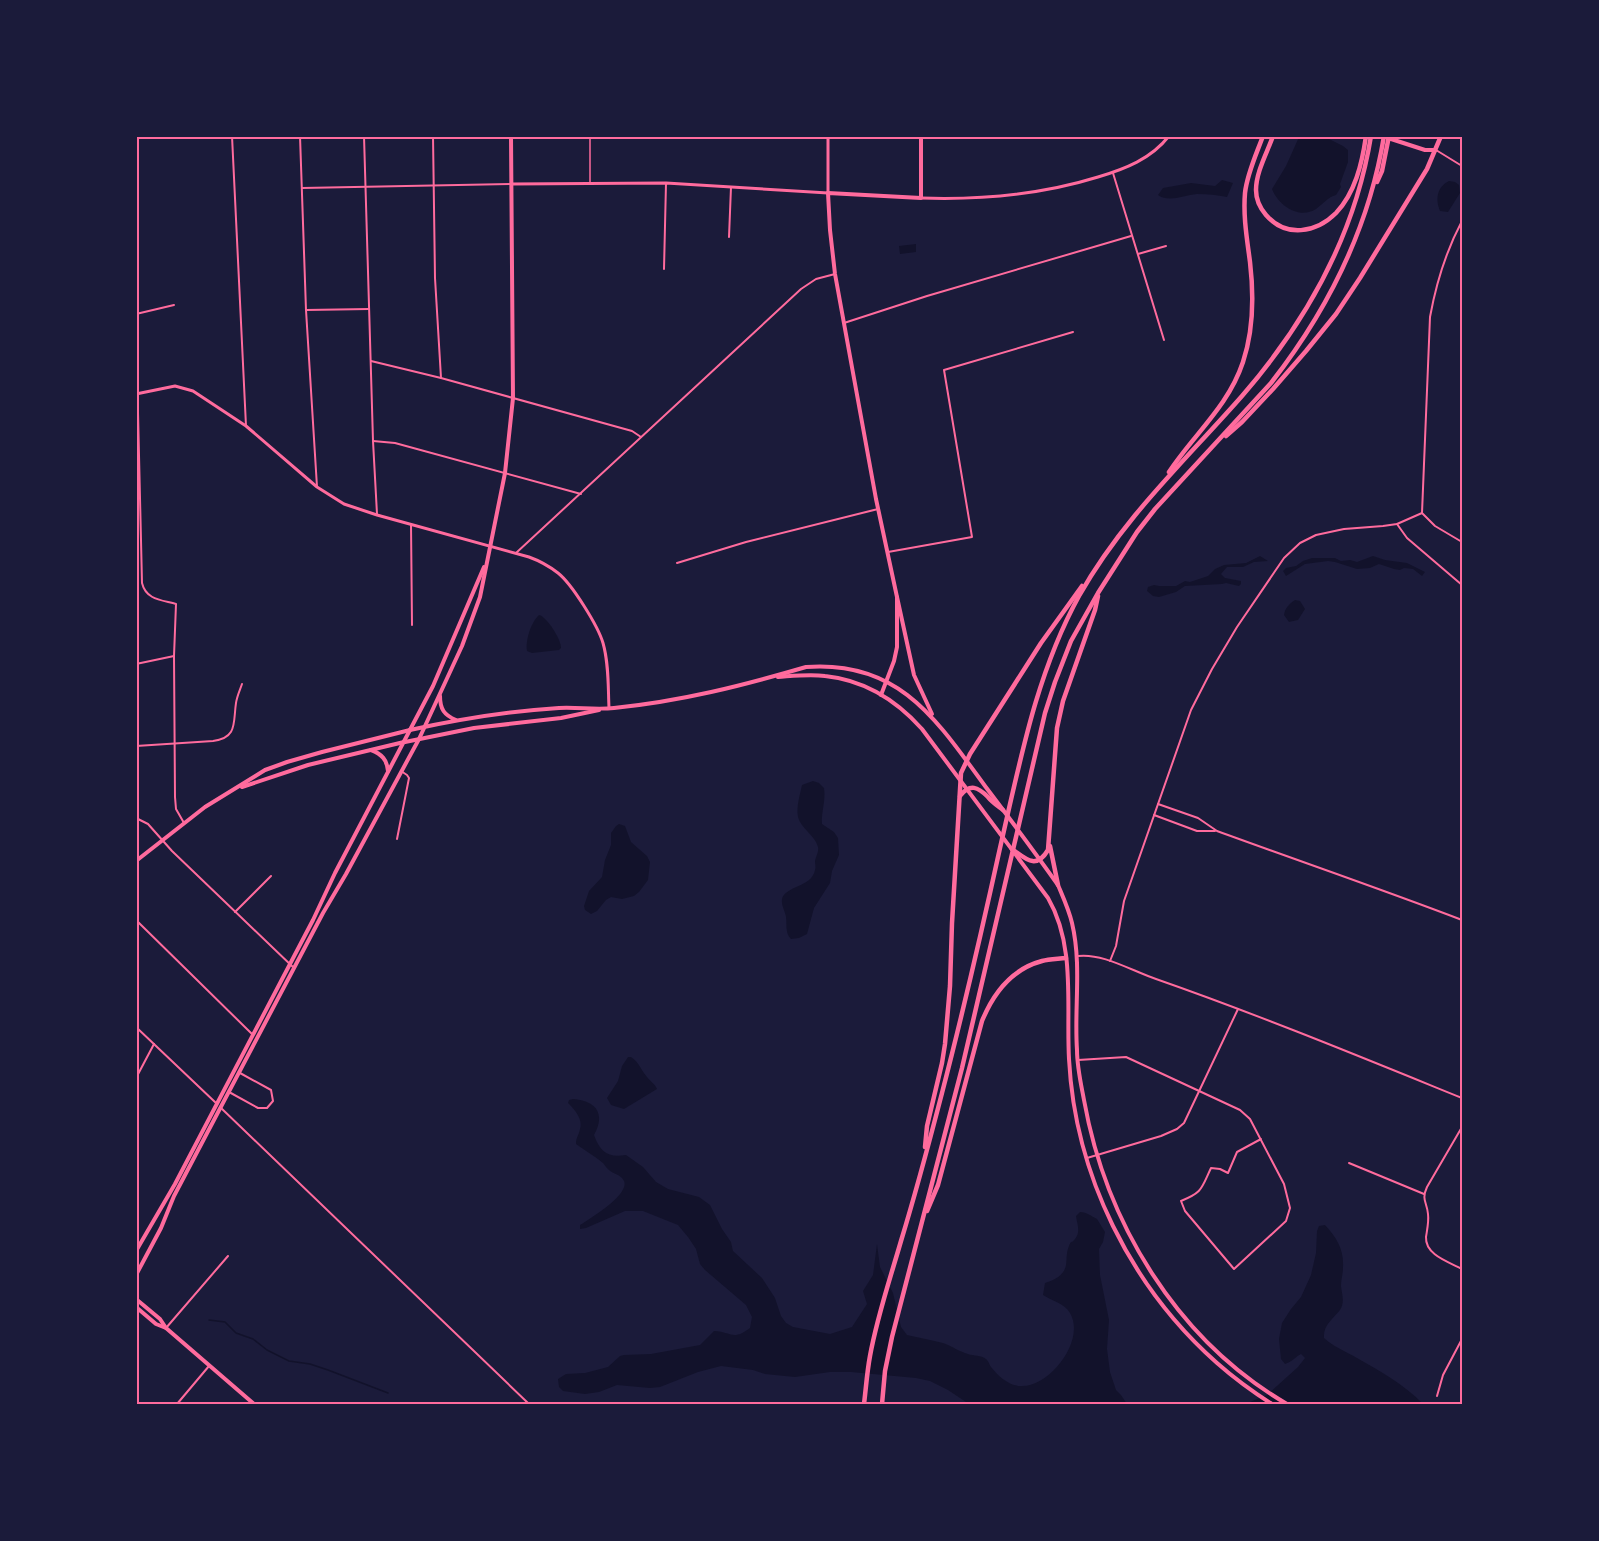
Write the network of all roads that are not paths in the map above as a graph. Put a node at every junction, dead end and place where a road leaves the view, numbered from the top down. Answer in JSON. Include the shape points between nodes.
{"nodes":[{"id":1,"x":232,"y":136,"type":"edge"},
{"id":2,"x":300,"y":136,"type":"edge"},
{"id":3,"x":364,"y":136,"type":"edge"},
{"id":4,"x":433,"y":136,"type":"edge"},
{"id":5,"x":511,"y":136,"type":"edge"},
{"id":6,"x":590,"y":136,"type":"edge"},
{"id":7,"x":828,"y":136,"type":"edge"},
{"id":8,"x":921,"y":136,"type":"edge"},
{"id":9,"x":1169,"y":136,"type":"edge"},
{"id":10,"x":1263,"y":136,"type":"edge"},
{"id":11,"x":1273,"y":136,"type":"edge"},
{"id":12,"x":1366,"y":136,"type":"edge"},
{"id":13,"x":1371,"y":136,"type":"edge"},
{"id":14,"x":1384,"y":136,"type":"edge"},
{"id":15,"x":1389,"y":136,"type":"edge"},
{"id":16,"x":1441,"y":136,"type":"edge"},
{"id":17,"x":1436,"y":150,"type":"junction"},
{"id":18,"x":1462,"y":166,"type":"edge"},
{"id":19,"x":1112,"y":173,"type":"junction"},
{"id":20,"x":590,"y":183,"type":"junction"},
{"id":21,"x":666,"y":183,"type":"junction"},
{"id":22,"x":511,"y":184,"type":"junction"},
{"id":23,"x":434,"y":185,"type":"junction"},
{"id":24,"x":365,"y":186,"type":"junction"},
{"id":25,"x":731,"y":187,"type":"junction"},
{"id":26,"x":302,"y":188,"type":"junction"},
{"id":27,"x":1371,"y":192,"type":"junction"},
{"id":28,"x":828,"y":193,"type":"junction"},
{"id":29,"x":921,"y":198,"type":"junction"},
{"id":30,"x":1462,"y":221,"type":"edge"},
{"id":31,"x":1131,"y":236,"type":"junction"},
{"id":32,"x":729,"y":237,"type":"dead end"},
{"id":33,"x":1166,"y":246,"type":"dead end"},
{"id":34,"x":1137,"y":254,"type":"junction"},
{"id":35,"x":664,"y":269,"type":"dead end"},
{"id":36,"x":835,"y":274,"type":"junction"},
{"id":37,"x":174,"y":304,"type":"dead end"},
{"id":38,"x":370,"y":309,"type":"junction"},
{"id":39,"x":306,"y":310,"type":"junction"},
{"id":40,"x":136,"y":314,"type":"edge"},
{"id":41,"x":844,"y":323,"type":"junction"},
{"id":42,"x":136,"y":327,"type":"edge"},
{"id":43,"x":1073,"y":332,"type":"dead end"},
{"id":44,"x":1164,"y":339,"type":"dead end"},
{"id":45,"x":371,"y":361,"type":"junction"},
{"id":46,"x":441,"y":378,"type":"junction"},
{"id":47,"x":137,"y":394,"type":"edge"},
{"id":48,"x":513,"y":398,"type":"junction"},
{"id":49,"x":246,"y":426,"type":"junction"},
{"id":50,"x":641,"y":437,"type":"junction"},
{"id":51,"x":373,"y":441,"type":"junction"},
{"id":52,"x":1211,"y":449,"type":"junction"},
{"id":53,"x":505,"y":473,"type":"junction"},
{"id":54,"x":1160,"y":485,"type":"junction"},
{"id":55,"x":316,"y":487,"type":"junction"},
{"id":56,"x":581,"y":494,"type":"junction"},
{"id":57,"x":878,"y":509,"type":"junction"},
{"id":58,"x":1422,"y":513,"type":"junction"},
{"id":59,"x":377,"y":515,"type":"junction"},
{"id":60,"x":411,"y":524,"type":"junction"},
{"id":61,"x":1397,"y":524,"type":"junction"},
{"id":62,"x":1462,"y":542,"type":"edge"},
{"id":63,"x":490,"y":546,"type":"junction"},
{"id":64,"x":888,"y":552,"type":"junction"},
{"id":65,"x":515,"y":553,"type":"junction"},
{"id":66,"x":1102,"y":559,"type":"junction"},
{"id":67,"x":486,"y":561,"type":"junction"},
{"id":68,"x":677,"y":563,"type":"dead end"},
{"id":69,"x":136,"y":564,"type":"edge"},
{"id":70,"x":142,"y":564,"type":"junction"},
{"id":71,"x":1462,"y":585,"type":"edge"},
{"id":72,"x":1098,"y":593,"type":"junction"},
{"id":73,"x":897,"y":597,"type":"junction"},
{"id":74,"x":412,"y":625,"type":"dead end"},
{"id":75,"x":174,"y":656,"type":"junction"},
{"id":76,"x":136,"y":664,"type":"edge"},
{"id":77,"x":771,"y":677,"type":"junction"},
{"id":78,"x":886,"y":681,"type":"junction"},
{"id":79,"x":242,"y":684,"type":"dead end"},
{"id":80,"x":440,"y":695,"type":"junction"},
{"id":81,"x":881,"y":695,"type":"junction"},
{"id":82,"x":609,"y":708,"type":"junction"},
{"id":83,"x":933,"y":718,"type":"junction"},
{"id":84,"x":457,"y":720,"type":"junction"},
{"id":85,"x":424,"y":727,"type":"junction"},
{"id":86,"x":410,"y":730,"type":"junction"},
{"id":87,"x":419,"y":739,"type":"junction"},
{"id":88,"x":404,"y":742,"type":"junction"},
{"id":89,"x":175,"y":744,"type":"junction"},
{"id":90,"x":136,"y":746,"type":"edge"},
{"id":91,"x":371,"y":750,"type":"junction"},
{"id":92,"x":307,"y":756,"type":"junction"},
{"id":93,"x":966,"y":760,"type":"junction"},
{"id":94,"x":308,"y":765,"type":"junction"},
{"id":95,"x":401,"y":771,"type":"junction"},
{"id":96,"x":388,"y":772,"type":"junction"},
{"id":97,"x":959,"y":778,"type":"junction"},
{"id":98,"x":967,"y":789,"type":"junction"},
{"id":99,"x":232,"y":790,"type":"junction"},
{"id":100,"x":958,"y":798,"type":"junction"},
{"id":101,"x":1158,"y":804,"type":"junction"},
{"id":102,"x":1003,"y":810,"type":"junction"},
{"id":103,"x":1154,"y":815,"type":"junction"},
{"id":104,"x":136,"y":818,"type":"edge"},
{"id":105,"x":184,"y":823,"type":"junction"},
{"id":106,"x":1217,"y":831,"type":"junction"},
{"id":107,"x":397,"y":839,"type":"dead end"},
{"id":108,"x":162,"y":840,"type":"junction"},
{"id":109,"x":1049,"y":841,"type":"junction"},
{"id":110,"x":1012,"y":849,"type":"junction"},
{"id":111,"x":1040,"y":859,"type":"junction"},
{"id":112,"x":136,"y":861,"type":"edge"},
{"id":113,"x":271,"y":876,"type":"dead end"},
{"id":114,"x":1058,"y":885,"type":"junction"},
{"id":115,"x":235,"y":912,"type":"junction"},
{"id":116,"x":136,"y":920,"type":"edge"},
{"id":117,"x":1462,"y":920,"type":"edge"},
{"id":118,"x":1076,"y":956,"type":"junction"},
{"id":119,"x":1066,"y":958,"type":"junction"},
{"id":120,"x":1110,"y":962,"type":"junction"},
{"id":121,"x":290,"y":964,"type":"junction"},
{"id":122,"x":294,"y":968,"type":"junction"},
{"id":123,"x":1238,"y":1009,"type":"junction"},
{"id":124,"x":137,"y":1028,"type":"edge"},
{"id":125,"x":253,"y":1034,"type":"junction"},
{"id":126,"x":257,"y":1038,"type":"junction"},
{"id":127,"x":154,"y":1044,"type":"junction"},
{"id":128,"x":1078,"y":1060,"type":"junction"},
{"id":129,"x":239,"y":1072,"type":"junction"},
{"id":130,"x":136,"y":1078,"type":"edge"},
{"id":131,"x":1200,"y":1091,"type":"junction"},
{"id":132,"x":229,"y":1092,"type":"junction"},
{"id":133,"x":1462,"y":1098,"type":"edge"},
{"id":134,"x":216,"y":1104,"type":"junction"},
{"id":135,"x":220,"y":1108,"type":"junction"},
{"id":136,"x":1462,"y":1127,"type":"edge"},
{"id":137,"x":1261,"y":1139,"type":"junction"},
{"id":138,"x":1097,"y":1155,"type":"junction"},
{"id":139,"x":1087,"y":1158,"type":"junction"},
{"id":140,"x":1349,"y":1163,"type":"dead end"},
{"id":141,"x":922,"y":1165,"type":"junction"},
{"id":142,"x":1424,"y":1194,"type":"junction"},
{"id":143,"x":921,"y":1224,"type":"junction"},
{"id":144,"x":136,"y":1251,"type":"edge"},
{"id":145,"x":228,"y":1256,"type":"dead end"},
{"id":146,"x":1462,"y":1269,"type":"edge"},
{"id":147,"x":136,"y":1275,"type":"edge"},
{"id":148,"x":136,"y":1299,"type":"edge"},
{"id":149,"x":136,"y":1307,"type":"edge"},
{"id":150,"x":166,"y":1328,"type":"junction"},
{"id":151,"x":1462,"y":1339,"type":"edge"},
{"id":152,"x":209,"y":1366,"type":"junction"},
{"id":153,"x":1437,"y":1396,"type":"dead end"},
{"id":154,"x":177,"y":1404,"type":"edge"},
{"id":155,"x":254,"y":1404,"type":"edge"},
{"id":156,"x":527,"y":1404,"type":"edge"},
{"id":157,"x":864,"y":1404,"type":"edge"},
{"id":158,"x":882,"y":1404,"type":"edge"},
{"id":159,"x":1272,"y":1404,"type":"edge"},
{"id":160,"x":1287,"y":1404,"type":"edge"}],
"edges":[{"from":1,"to":49,"type":"street"},
{"from":2,"to":26,"type":"street"},
{"from":3,"to":24,"type":"street"},
{"from":4,"to":23,"type":"street"},
{"from":5,"to":22,"type":"main road"},
{"from":6,"to":20,"type":"lane"},
{"from":7,"to":28,"type":"street"},
{"from":8,"to":29,"type":"main road"},
{"from":9,"to":19,"type":"street","via":[[1145,159]]},
{"from":10,"to":54,"type":"highway","via":[[1245,192],[1253,301],[1245,355],[1237,378],[1215,414]]},
{"from":11,"to":12,"type":"highway","via":[[1257,182],[1258,201],[1275,223],[1304,231],[1324,223],[1345,201],[1359,171]]},
{"from":13,"to":54,"type":"highway","via":[[1344,237],[1305,311],[1256,380]]},
{"from":14,"to":17,"type":"main road"},
{"from":14,"to":27,"type":"highway"},
{"from":15,"to":27,"type":"highway","via":[[1382,171]]},
{"from":16,"to":17,"type":"highway"},
{"from":17,"to":18,"type":"street"},
{"from":17,"to":52,"type":"highway","via":[[1335,314],[1250,414]]},
{"from":19,"to":29,"type":"street","via":[[1005,197]]},
{"from":19,"to":31,"type":"street"},
{"from":20,"to":21,"type":"street"},
{"from":20,"to":22,"type":"street"},
{"from":21,"to":25,"type":"street"},
{"from":21,"to":35,"type":"street"},
{"from":22,"to":23,"type":"street"},
{"from":22,"to":48,"type":"main road"},
{"from":23,"to":24,"type":"street"},
{"from":23,"to":46,"type":"street"},
{"from":24,"to":26,"type":"street"},
{"from":24,"to":38,"type":"street"},
{"from":25,"to":28,"type":"street"},
{"from":25,"to":32,"type":"street"},
{"from":26,"to":39,"type":"street"},
{"from":27,"to":52,"type":"highway","via":[[1345,264],[1315,321],[1287,363]]},
{"from":28,"to":29,"type":"main road"},
{"from":28,"to":36,"type":"main road"},
{"from":30,"to":58,"type":"street","via":[[1444,261],[1430,317]]},
{"from":31,"to":34,"type":"street"},
{"from":31,"to":41,"type":"street"},
{"from":33,"to":34,"type":"street"},
{"from":34,"to":44,"type":"street"},
{"from":36,"to":41,"type":"main road"},
{"from":36,"to":50,"type":"street","via":[[816,279],[801,289]]},
{"from":37,"to":40,"type":"street"},
{"from":38,"to":39,"type":"street"},
{"from":38,"to":45,"type":"street"},
{"from":39,"to":55,"type":"street"},
{"from":41,"to":57,"type":"main road"},
{"from":42,"to":47,"type":"street"},
{"from":43,"to":64,"type":"street","via":[[944,370],[972,537]]},
{"from":45,"to":46,"type":"street"},
{"from":45,"to":51,"type":"street"},
{"from":46,"to":48,"type":"street"},
{"from":47,"to":49,"type":"street","via":[[170,386],[186,388]]},
{"from":47,"to":70,"type":"street"},
{"from":48,"to":50,"type":"street","via":[[632,431]]},
{"from":48,"to":53,"type":"main road"},
{"from":49,"to":55,"type":"street"},
{"from":50,"to":56,"type":"street"},
{"from":51,"to":53,"type":"street","via":[[395,442]]},
{"from":51,"to":59,"type":"street"},
{"from":52,"to":72,"type":"highway","via":[[1155,509]]},
{"from":53,"to":56,"type":"street"},
{"from":53,"to":63,"type":"main road"},
{"from":54,"to":66,"type":"highway"},
{"from":55,"to":59,"type":"street","via":[[344,504]]},
{"from":56,"to":65,"type":"street"},
{"from":57,"to":64,"type":"main road"},
{"from":57,"to":68,"type":"street"},
{"from":58,"to":61,"type":"street"},
{"from":58,"to":62,"type":"street"},
{"from":59,"to":60,"type":"street"},
{"from":60,"to":63,"type":"street"},
{"from":60,"to":74,"type":"street"},
{"from":61,"to":71,"type":"street","via":[[1401,533]]},
{"from":61,"to":101,"type":"street","via":[[1316,535],[1284,558],[1194,703]]},
{"from":63,"to":65,"type":"street"},
{"from":63,"to":67,"type":"main road"},
{"from":64,"to":73,"type":"main road"},
{"from":65,"to":82,"type":"street","via":[[558,573],[596,628],[606,660]]},
{"from":66,"to":93,"type":"highway","via":[[1041,643]]},
{"from":66,"to":141,"type":"highway","via":[[1064,625],[1032,716]]},
{"from":67,"to":80,"type":"main road","via":[[474,616]]},
{"from":67,"to":86,"type":"main road","via":[[441,669]]},
{"from":69,"to":70,"type":"street"},
{"from":70,"to":75,"type":"street","via":[[146,593],[176,604]]},
{"from":72,"to":109,"type":"highway","via":[[1057,728]]},
{"from":72,"to":143,"type":"highway","via":[[1071,641],[1045,713],[962,1068]]},
{"from":73,"to":78,"type":"main road","via":[[898,639]]},
{"from":73,"to":83,"type":"main road","via":[[914,675]]},
{"from":75,"to":76,"type":"street"},
{"from":75,"to":89,"type":"street"},
{"from":77,"to":78,"type":"main road","via":[[817,666],[853,670]]},
{"from":77,"to":81,"type":"main road","via":[[827,676],[857,683]]},
{"from":77,"to":82,"type":"main road","via":[[674,701]]},
{"from":78,"to":81,"type":"main road"},
{"from":78,"to":83,"type":"main road"},
{"from":79,"to":89,"type":"street","via":[[228,736]]},
{"from":80,"to":84,"type":"main road","via":[[443,711]]},
{"from":80,"to":85,"type":"main road"},
{"from":81,"to":97,"type":"main road","via":[[914,721]]},
{"from":82,"to":84,"type":"main road","via":[[517,711]]},
{"from":82,"to":87,"type":"main road"},
{"from":83,"to":93,"type":"main road"},
{"from":84,"to":85,"type":"main road"},
{"from":85,"to":86,"type":"main road"},
{"from":85,"to":87,"type":"main road"},
{"from":86,"to":88,"type":"main road"},
{"from":86,"to":92,"type":"main road"},
{"from":87,"to":88,"type":"main road"},
{"from":87,"to":95,"type":"main road"},
{"from":88,"to":91,"type":"main road"},
{"from":88,"to":96,"type":"main road"},
{"from":89,"to":90,"type":"street"},
{"from":89,"to":105,"type":"street","via":[[175,804]]},
{"from":91,"to":94,"type":"main road"},
{"from":91,"to":96,"type":"main road","via":[[382,756]]},
{"from":92,"to":94,"type":"main road"},
{"from":92,"to":99,"type":"main road","via":[[265,770]]},
{"from":93,"to":97,"type":"highway"},
{"from":93,"to":102,"type":"main road"},
{"from":94,"to":99,"type":"main road"},
{"from":95,"to":107,"type":"street","via":[[409,778]]},
{"from":95,"to":122,"type":"main road"},
{"from":96,"to":121,"type":"main road"},
{"from":97,"to":98,"type":"main road"},
{"from":97,"to":100,"type":"highway"},
{"from":98,"to":100,"type":"highway"},
{"from":98,"to":102,"type":"highway","via":[[979,789]]},
{"from":98,"to":110,"type":"main road"},
{"from":99,"to":105,"type":"main road"},
{"from":100,"to":141,"type":"highway","via":[[945,1044]]},
{"from":101,"to":103,"type":"street"},
{"from":101,"to":106,"type":"street","via":[[1198,818]]},
{"from":102,"to":111,"type":"main road"},
{"from":103,"to":106,"type":"street","via":[[1197,831]]},
{"from":103,"to":120,"type":"street","via":[[1124,902]]},
{"from":104,"to":108,"type":"street","via":[[148,824]]},
{"from":105,"to":108,"type":"main road"},
{"from":106,"to":117,"type":"street"},
{"from":108,"to":112,"type":"main road"},
{"from":108,"to":115,"type":"street"},
{"from":109,"to":111,"type":"highway","via":[[1048,850]]},
{"from":109,"to":114,"type":"highway"},
{"from":110,"to":111,"type":"highway","via":[[1030,861]]},
{"from":110,"to":119,"type":"main road","via":[[1056,912]]},
{"from":111,"to":114,"type":"main road"},
{"from":113,"to":115,"type":"street"},
{"from":114,"to":118,"type":"main road","via":[[1072,924]]},
{"from":115,"to":121,"type":"street"},
{"from":116,"to":125,"type":"street"},
{"from":118,"to":119,"type":"main road"},
{"from":118,"to":120,"type":"street"},
{"from":118,"to":128,"type":"main road"},
{"from":119,"to":139,"type":"main road","via":[[1070,1080]]},
{"from":119,"to":143,"type":"highway","via":[[1045,960],[1021,970],[1001,987],[987,1008],[939,1185]]},
{"from":120,"to":123,"type":"street"},
{"from":121,"to":122,"type":"street"},
{"from":121,"to":125,"type":"main road"},
{"from":122,"to":126,"type":"main road"},
{"from":123,"to":131,"type":"street"},
{"from":123,"to":133,"type":"street"},
{"from":124,"to":127,"type":"street"},
{"from":125,"to":126,"type":"street"},
{"from":125,"to":134,"type":"main road"},
{"from":126,"to":129,"type":"main road"},
{"from":127,"to":130,"type":"street"},
{"from":127,"to":134,"type":"street"},
{"from":128,"to":131,"type":"street","via":[[1126,1057]]},
{"from":128,"to":138,"type":"main road"},
{"from":129,"to":132,"type":"main road"},
{"from":129,"to":132,"type":"street","via":[[271,1090],[273,1101],[267,1108],[258,1108]]},
{"from":131,"to":137,"type":"street","via":[[1240,1110]]},
{"from":131,"to":138,"type":"street","via":[[1177,1129]]},
{"from":132,"to":135,"type":"main road"},
{"from":134,"to":135,"type":"street"},
{"from":134,"to":144,"type":"main road"},
{"from":135,"to":147,"type":"main road"},
{"from":135,"to":156,"type":"street"},
{"from":136,"to":142,"type":"street"},
{"from":137,"to":137,"type":"street","via":[[1284,1185],[1290,1208],[1286,1221],[1234,1269],[1181,1201],[1196,1195],[1211,1168],[1228,1173],[1237,1152]]},
{"from":138,"to":139,"type":"street"},
{"from":138,"to":160,"type":"main road","via":[[1121,1220],[1178,1310],[1223,1357]]},
{"from":139,"to":159,"type":"main road","via":[[1108,1216],[1146,1283],[1193,1341]]},
{"from":140,"to":142,"type":"street"},
{"from":141,"to":157,"type":"highway","via":[[880,1314]]},
{"from":142,"to":146,"type":"street","via":[[1428,1248]]},
{"from":143,"to":158,"type":"highway","via":[[888,1356]]},
{"from":145,"to":150,"type":"street"},
{"from":148,"to":150,"type":"main road"},
{"from":149,"to":150,"type":"main road"},
{"from":150,"to":152,"type":"main road"},
{"from":151,"to":153,"type":"street"},
{"from":152,"to":154,"type":"street"},
{"from":152,"to":155,"type":"main road"}]}
